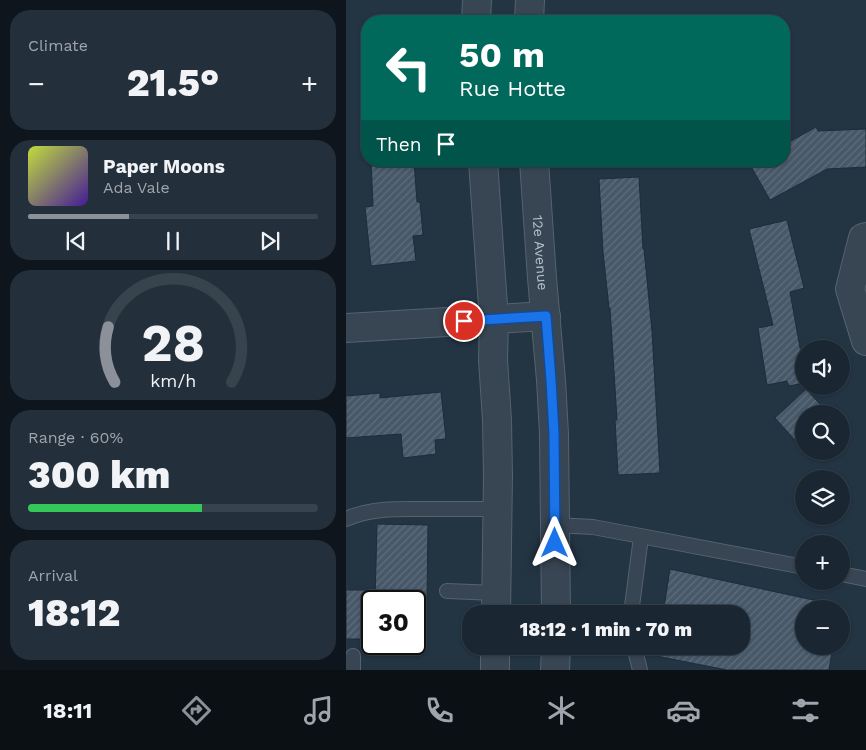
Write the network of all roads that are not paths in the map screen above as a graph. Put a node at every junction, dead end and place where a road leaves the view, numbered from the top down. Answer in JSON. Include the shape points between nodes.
{"nodes":[{"id":1,"x":477,"y":0,"type":"edge"},
{"id":2,"x":530,"y":0,"type":"edge"},
{"id":3,"x":476,"y":15,"type":"edge"},
{"id":4,"x":529,"y":15,"type":"edge"},
{"id":5,"x":483,"y":167,"type":"edge"},
{"id":6,"x":534,"y":167,"type":"edge"},
{"id":7,"x":866,"y":237,"type":"edge"},
{"id":8,"x":546,"y":316,"type":"junction"},
{"id":9,"x":494,"y":319,"type":"junction"},
{"id":10,"x":346,"y":328,"type":"edge"},
{"id":11,"x":866,"y":341,"type":"edge"},
{"id":12,"x":498,"y":509,"type":"junction"},
{"id":13,"x":346,"y":519,"type":"edge"},
{"id":14,"x":555,"y":525,"type":"junction"},
{"id":15,"x":642,"y":537,"type":"junction"},
{"id":16,"x":795,"y":565,"type":"edge"},
{"id":17,"x":850,"y":576,"type":"edge"},
{"id":18,"x":866,"y":579,"type":"edge"},
{"id":19,"x":447,"y":591,"type":"dead end"},
{"id":20,"x":496,"y":604,"type":"edge"},
{"id":21,"x":556,"y":605,"type":"edge"},
{"id":22,"x":632,"y":605,"type":"edge"},
{"id":23,"x":495,"y":655,"type":"edge"},
{"id":24,"x":556,"y":655,"type":"edge"},
{"id":25,"x":636,"y":655,"type":"edge"},
{"id":26,"x":495,"y":670,"type":"edge"},
{"id":27,"x":556,"y":670,"type":"edge"},
{"id":28,"x":640,"y":670,"type":"edge"}],
"edges":[{"from":1,"to":3,"type":"street"},
{"from":2,"to":4,"type":"street"},
{"from":5,"to":9,"type":"street"},
{"from":6,"to":8,"type":"street","name":"12e Avenue"},
{"from":7,"to":11,"type":"street","via":[[863,238],[850,289]]},
{"from":8,"to":9,"type":"street"},
{"from":8,"to":14,"type":"street","name":"12e Avenue","via":[[554,434]]},
{"from":9,"to":10,"type":"street"},
{"from":9,"to":12,"type":"street"},
{"from":12,"to":13,"type":"lane","via":[[375,510]]},
{"from":12,"to":20,"type":"street"},
{"from":14,"to":15,"type":"lane","via":[[593,527]]},
{"from":14,"to":21,"type":"street","name":"12e Avenue"},
{"from":15,"to":16,"type":"lane"},
{"from":15,"to":22,"type":"lane"},
{"from":17,"to":18,"type":"lane"},
{"from":19,"to":20,"type":"lane"},
{"from":23,"to":26,"type":"street"},
{"from":24,"to":27,"type":"street"},
{"from":25,"to":28,"type":"lane"}]}
